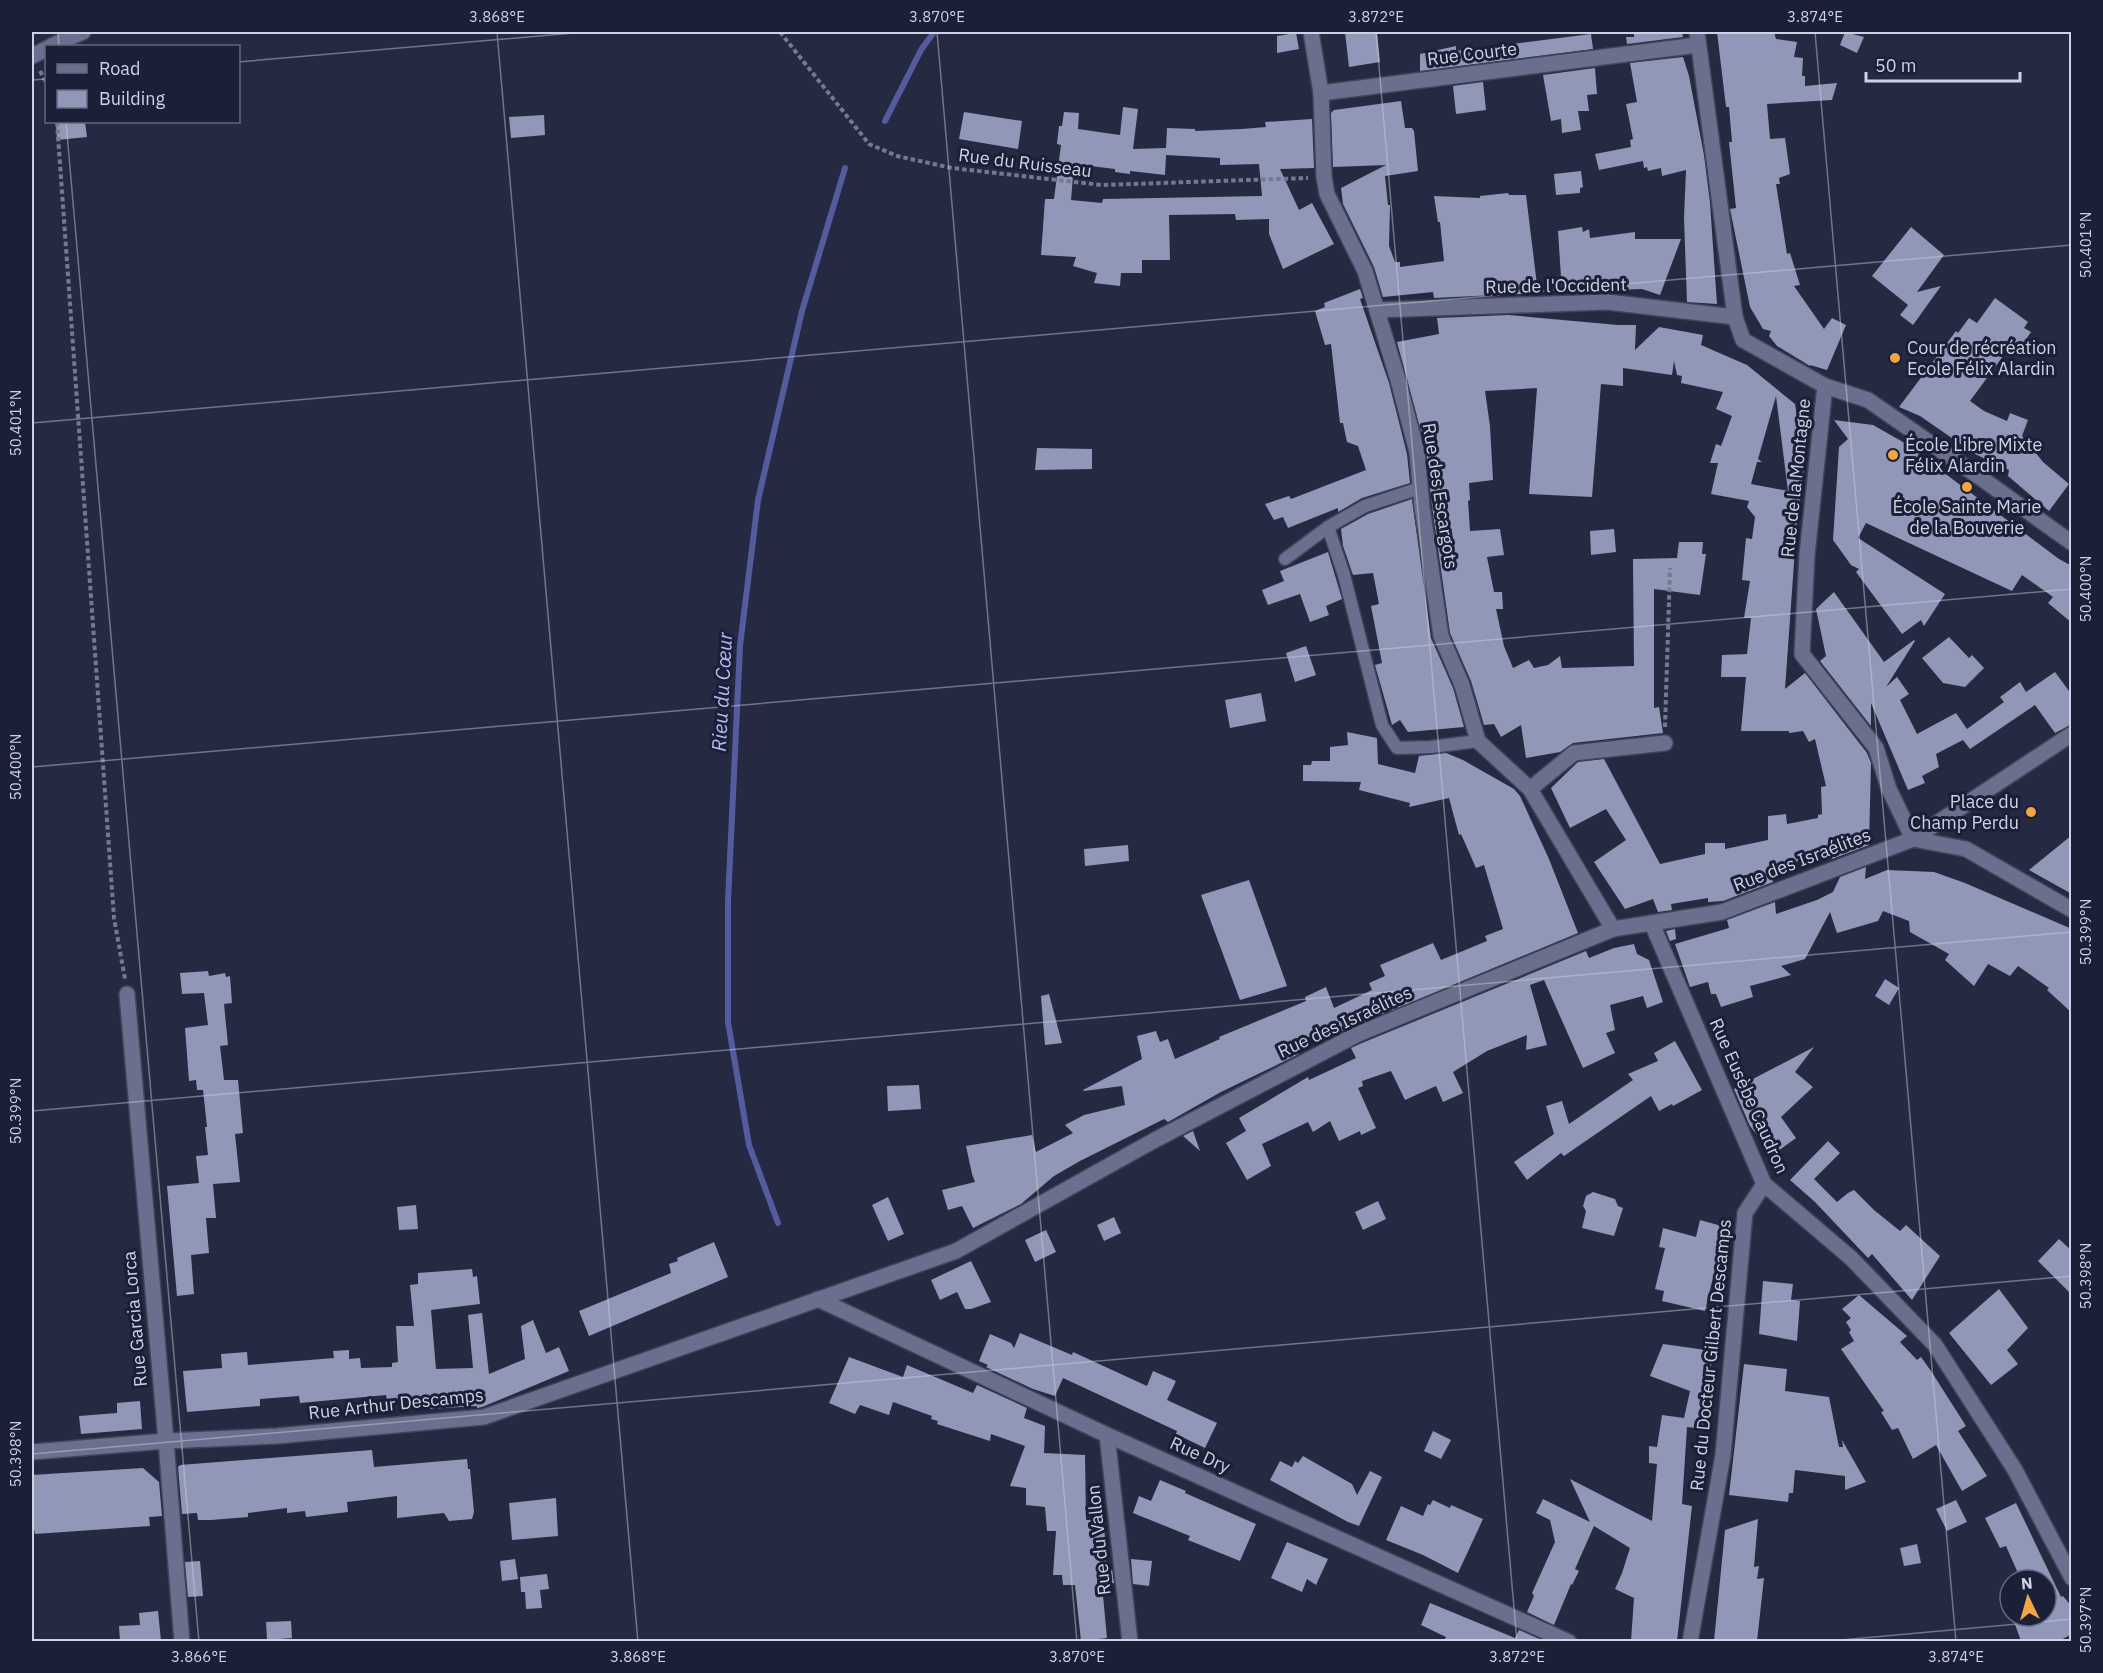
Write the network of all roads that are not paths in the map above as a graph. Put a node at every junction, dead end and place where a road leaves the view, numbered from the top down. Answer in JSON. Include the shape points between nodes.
{"nodes":[{"id":1,"x":82,"y":32,"type":"edge"},
{"id":2,"x":1311,"y":32,"type":"edge"},
{"id":3,"x":1698,"y":38,"type":"edge"},
{"id":4,"x":52,"y":43,"type":"edge"},
{"id":5,"x":45,"y":48,"type":"edge"},
{"id":6,"x":32,"y":56,"type":"edge"},
{"id":7,"x":1321,"y":93,"type":"junction"},
{"id":8,"x":1377,"y":310,"type":"junction"},
{"id":9,"x":1735,"y":317,"type":"junction"},
{"id":10,"x":1825,"y":386,"type":"junction"},
{"id":11,"x":1420,"y":488,"type":"junction"},
{"id":12,"x":1328,"y":527,"type":"junction"},
{"id":13,"x":2072,"y":543,"type":"edge"},
{"id":14,"x":1285,"y":558,"type":"dead end"},
{"id":15,"x":2072,"y":734,"type":"edge"},
{"id":16,"x":1479,"y":741,"type":"junction"},
{"id":17,"x":1665,"y":743,"type":"road end"},
{"id":18,"x":1530,"y":789,"type":"junction"},
{"id":19,"x":1913,"y":839,"type":"junction"},
{"id":20,"x":2072,"y":910,"type":"edge"},
{"id":21,"x":1652,"y":924,"type":"junction"},
{"id":22,"x":1613,"y":929,"type":"junction"},
{"id":23,"x":127,"y":994,"type":"road end"},
{"id":24,"x":1764,"y":1184,"type":"junction"},
{"id":25,"x":818,"y":1299,"type":"junction"},
{"id":26,"x":1107,"y":1435,"type":"junction"},
{"id":27,"x":166,"y":1441,"type":"junction"},
{"id":28,"x":32,"y":1452,"type":"edge"},
{"id":29,"x":2072,"y":1578,"type":"edge"},
{"id":30,"x":182,"y":1641,"type":"edge"},
{"id":31,"x":1130,"y":1641,"type":"edge"},
{"id":32,"x":1569,"y":1641,"type":"edge"},
{"id":33,"x":1690,"y":1641,"type":"edge"}],
"edges":[{"from":1,"to":4,"type":"street"},
{"from":2,"to":7,"type":"street","name":"Rue des Escargots"},
{"from":3,"to":7,"type":"street","name":"Rue Courte"},
{"from":3,"to":9,"type":"street","name":"Rue de la Montagne"},
{"from":5,"to":6,"type":"street"},
{"from":7,"to":8,"type":"street","name":"Rue des Escargots","via":[[1328,194],[1365,271]]},
{"from":8,"to":9,"type":"street","name":"Rue de l'Occident","via":[[1607,302]]},
{"from":8,"to":11,"type":"street","name":"Rue des Escargots","via":[[1417,452]]},
{"from":9,"to":10,"type":"street","name":"Rue de la Montagne","via":[[1743,340]]},
{"from":10,"to":13,"type":"street","via":[[1868,400]]},
{"from":10,"to":19,"type":"street","name":"Rue de la Montagne","via":[[1807,555],[1802,654],[1875,748]]},
{"from":11,"to":12,"type":"lane","via":[[1365,506]]},
{"from":11,"to":16,"type":"street","name":"Rue des Escargots","via":[[1441,636],[1462,685]]},
{"from":12,"to":14,"type":"lane"},
{"from":12,"to":16,"type":"lane","via":[[1382,725],[1397,748]]},
{"from":15,"to":19,"type":"street"},
{"from":16,"to":18,"type":"street","name":"Rue des Escargots"},
{"from":17,"to":18,"type":"street","via":[[1574,753]]},
{"from":18,"to":22,"type":"street","name":"Rue des Escargots"},
{"from":19,"to":20,"type":"street","via":[[1966,849]]},
{"from":19,"to":21,"type":"street","name":"Rue des Israélites","via":[[1722,912]]},
{"from":21,"to":22,"type":"street","name":"Rue des Israélites"},
{"from":21,"to":24,"type":"street","name":"Rue Eusèbe Caudron"},
{"from":22,"to":25,"type":"street","name":"Rue des Israélites","via":[[1358,1034],[1153,1141],[956,1251]]},
{"from":23,"to":27,"type":"street","name":"Rue Garcia Lorca"},
{"from":24,"to":29,"type":"street","name":"Rue Eusèbe Caudron","via":[[1851,1258],[1935,1344],[2015,1470]]},
{"from":24,"to":33,"type":"street","name":"Rue du Docteur Gilbert Descamps","via":[[1745,1213],[1723,1455]]},
{"from":25,"to":26,"type":"street","name":"Rue Dry"},
{"from":25,"to":27,"type":"street","name":"Rue Arthur Descamps","via":[[484,1417],[277,1436]]},
{"from":26,"to":31,"type":"street","name":"Rue du Vallon"},
{"from":26,"to":32,"type":"street","name":"Rue Dry"},
{"from":27,"to":28,"type":"street","name":"Rue Arthur Descamps"},
{"from":27,"to":30,"type":"street","name":"Rue Garcia Lorca"}]}
